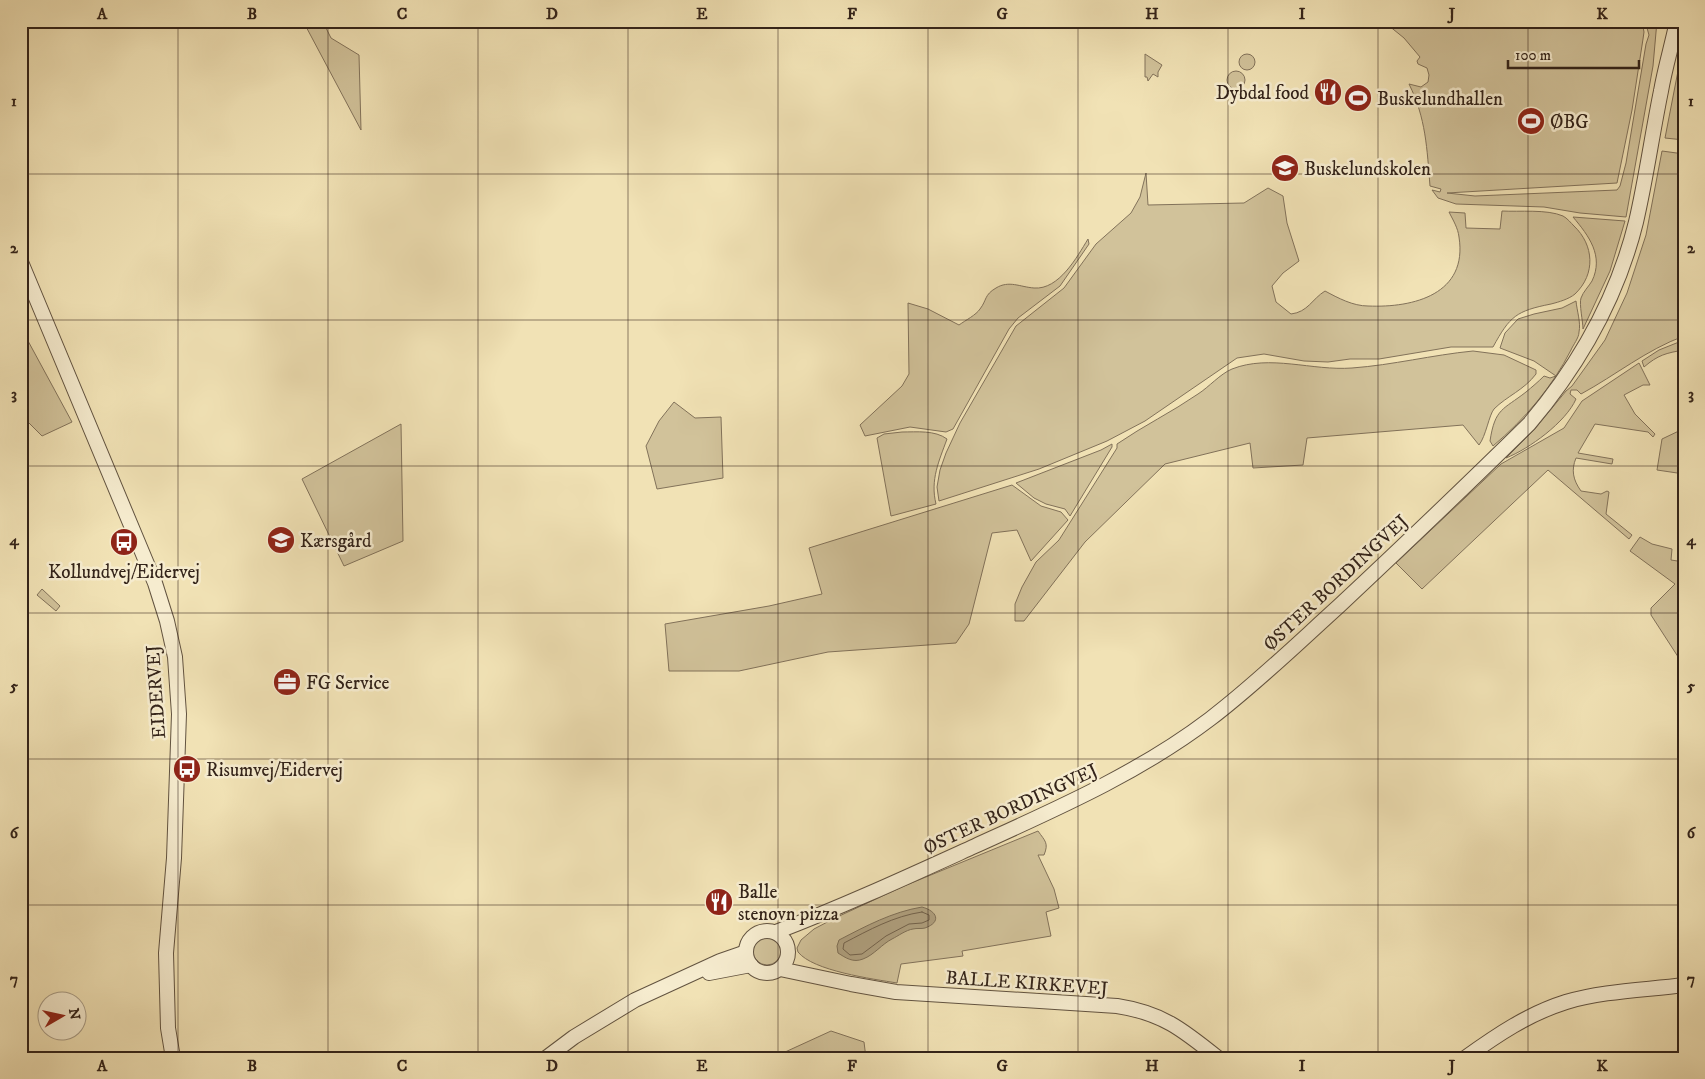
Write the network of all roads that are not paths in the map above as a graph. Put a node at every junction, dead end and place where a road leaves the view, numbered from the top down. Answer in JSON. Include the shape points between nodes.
{"nodes":[{"id":1,"x":1667,"y":21,"type":"edge"},
{"id":2,"x":1677,"y":21,"type":"edge"},
{"id":3,"x":1661,"y":89,"type":"junction"},
{"id":4,"x":21,"y":262,"type":"edge"},
{"id":5,"x":826,"y":913,"type":"junction"},
{"id":6,"x":776,"y":932,"type":"junction"},
{"id":7,"x":787,"y":949,"type":"junction"},
{"id":8,"x":748,"y":958,"type":"junction"},
{"id":9,"x":780,"y":968,"type":"junction"},
{"id":10,"x":820,"y":977,"type":"junction"},
{"id":11,"x":1684,"y":985,"type":"edge"},
{"id":12,"x":574,"y":1037,"type":"junction"},
{"id":13,"x":173,"y":1058,"type":"edge"},
{"id":14,"x":535,"y":1058,"type":"edge"},
{"id":15,"x":546,"y":1058,"type":"edge"},
{"id":16,"x":1218,"y":1058,"type":"edge"},
{"id":17,"x":1465,"y":1058,"type":"edge"}],
"edges":[{"from":1,"to":3,"type":"street","name":"ØSTER BORDINGVEJ"},
{"from":2,"to":3,"type":"street","name":"ØSTER BORDINGVEJ"},
{"from":3,"to":5,"type":"street","name":"ØSTER BORDINGVEJ","via":[[1636,222],[1623,267],[1581,356],[1529,424],[1264,676],[1209,720],[1131,770],[1073,802]]},
{"from":4,"to":13,"type":"street","name":"EIDERVEJ","via":[[147,562],[171,639],[179,714],[174,858],[166,954],[168,1028]]},
{"from":5,"to":6,"type":"street","name":"ØSTER BORDINGVEJ"},
{"from":5,"to":7,"type":"street","name":"ØSTER BORDINGVEJ"},
{"from":6,"to":7,"type":"street"},
{"from":6,"to":8,"type":"street","via":[[769,930],[750,939]]},
{"from":7,"to":9,"type":"street","via":[[785,963]]},
{"from":7,"to":10,"type":"street","name":"BALLE KIRKEVEJ"},
{"from":8,"to":9,"type":"street","via":[[754,968],[765,973]]},
{"from":8,"to":12,"type":"street","via":[[720,961],[635,1000]]},
{"from":9,"to":10,"type":"street","name":"BALLE KIRKEVEJ"},
{"from":10,"to":16,"type":"street","name":"BALLE KIRKEVEJ","via":[[896,992],[1133,1009],[1169,1021]]},
{"from":11,"to":17,"type":"street","via":[[1567,1002],[1520,1021]]},
{"from":12,"to":14,"type":"street"},
{"from":12,"to":15,"type":"street"}]}
